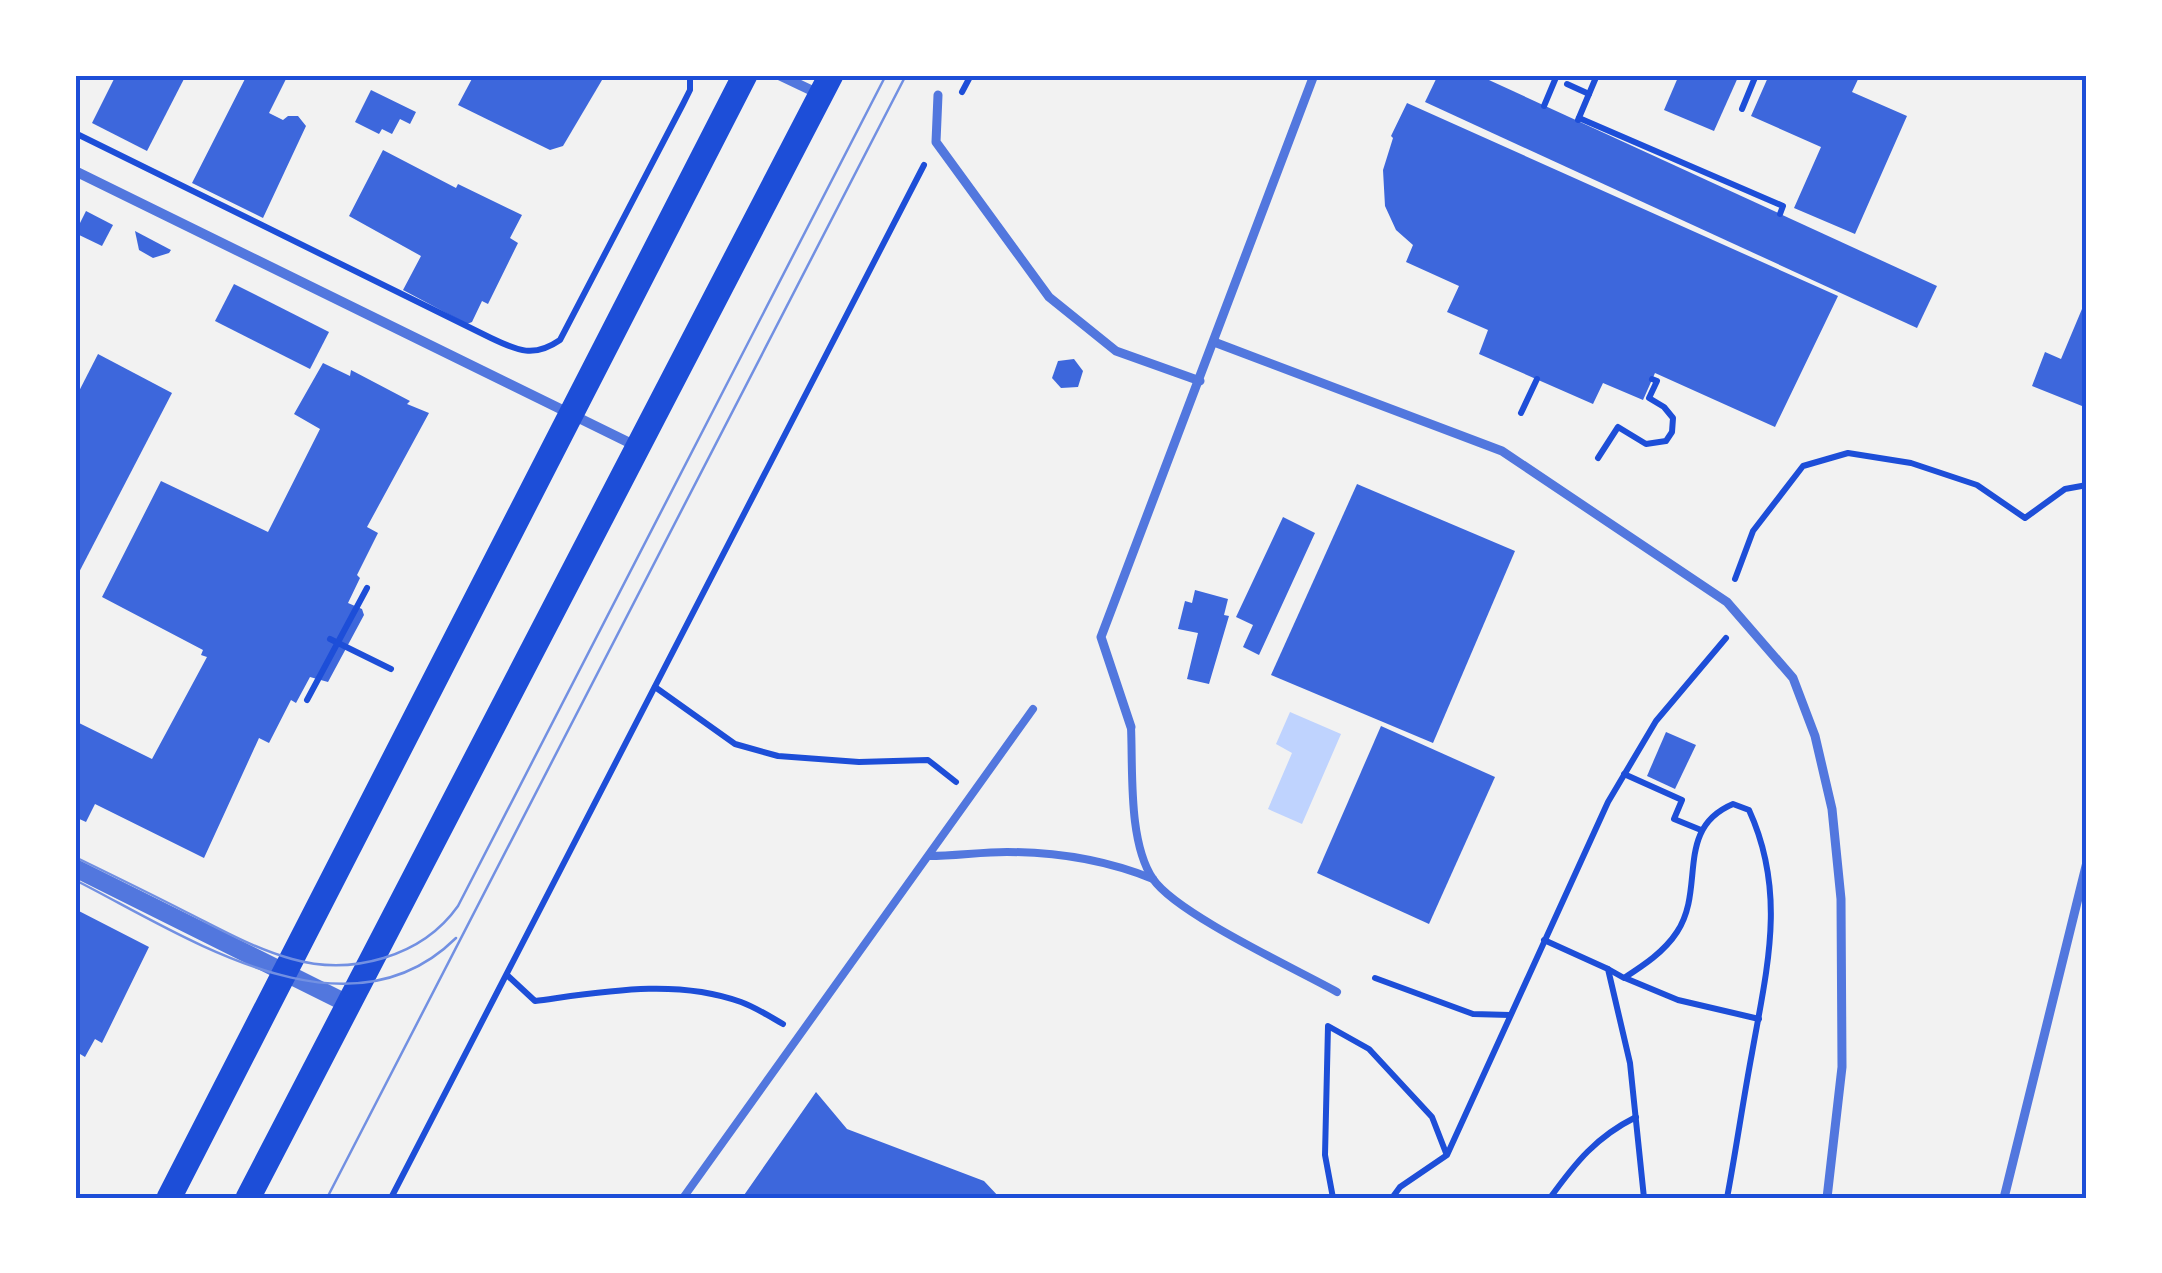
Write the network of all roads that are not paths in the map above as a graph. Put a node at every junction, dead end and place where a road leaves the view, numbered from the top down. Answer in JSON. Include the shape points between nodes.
{"nodes":[{"id":1,"x":746,"y":75,"type":"edge"},
{"id":2,"x":779,"y":75,"type":"edge"},
{"id":3,"x":1314,"y":75,"type":"edge"},
{"id":4,"x":826,"y":85,"type":"edge"},
{"id":5,"x":938,"y":95,"type":"dead end"},
{"id":6,"x":75,"y":171,"type":"edge"},
{"id":7,"x":1214,"y":342,"type":"junction"},
{"id":8,"x":1200,"y":380,"type":"junction"},
{"id":9,"x":570,"y":412,"type":"junction"},
{"id":10,"x":638,"y":447,"type":"junction"},
{"id":11,"x":1032,"y":709,"type":"dead end"},
{"id":12,"x":1132,"y":727,"type":"joint"},
{"id":13,"x":929,"y":856,"type":"junction"},
{"id":14,"x":2087,"y":862,"type":"edge"},
{"id":15,"x":75,"y":868,"type":"edge"},
{"id":16,"x":1153,"y":879,"type":"junction"},
{"id":17,"x":285,"y":973,"type":"junction"},
{"id":18,"x":1337,"y":992,"type":"dead end"},
{"id":19,"x":348,"y":1004,"type":"junction"},
{"id":20,"x":169,"y":1198,"type":"edge"},
{"id":21,"x":248,"y":1198,"type":"edge"},
{"id":22,"x":683,"y":1198,"type":"edge"},
{"id":23,"x":1827,"y":1198,"type":"edge"},
{"id":24,"x":2004,"y":1198,"type":"edge"}],
"edges":[{"from":1,"to":9,"type":"main road"},
{"from":2,"to":4,"type":"street"},
{"from":3,"to":7,"type":"street"},
{"from":4,"to":10,"type":"main road"},
{"from":5,"to":8,"type":"street","via":[[936,142],[1049,297],[1116,351]]},
{"from":6,"to":9,"type":"street"},
{"from":7,"to":8,"type":"street"},
{"from":7,"to":23,"type":"street","via":[[1502,450],[1728,602],[1793,678],[1832,809],[1842,899],[1842,1066]]},
{"from":8,"to":12,"type":"street","via":[[1101,638]]},
{"from":9,"to":10,"type":"street"},
{"from":9,"to":17,"type":"main road"},
{"from":10,"to":19,"type":"main road"},
{"from":11,"to":13,"type":"lane"},
{"from":12,"to":16,"type":"lane","via":[[1138,840]]},
{"from":13,"to":16,"type":"lane","via":[[1057,854]]},
{"from":13,"to":22,"type":"lane"},
{"from":14,"to":24,"type":"street"},
{"from":15,"to":17,"type":"street"},
{"from":16,"to":18,"type":"lane","via":[[1185,906]]},
{"from":17,"to":19,"type":"street"},
{"from":17,"to":20,"type":"main road"},
{"from":19,"to":21,"type":"main road"}]}
